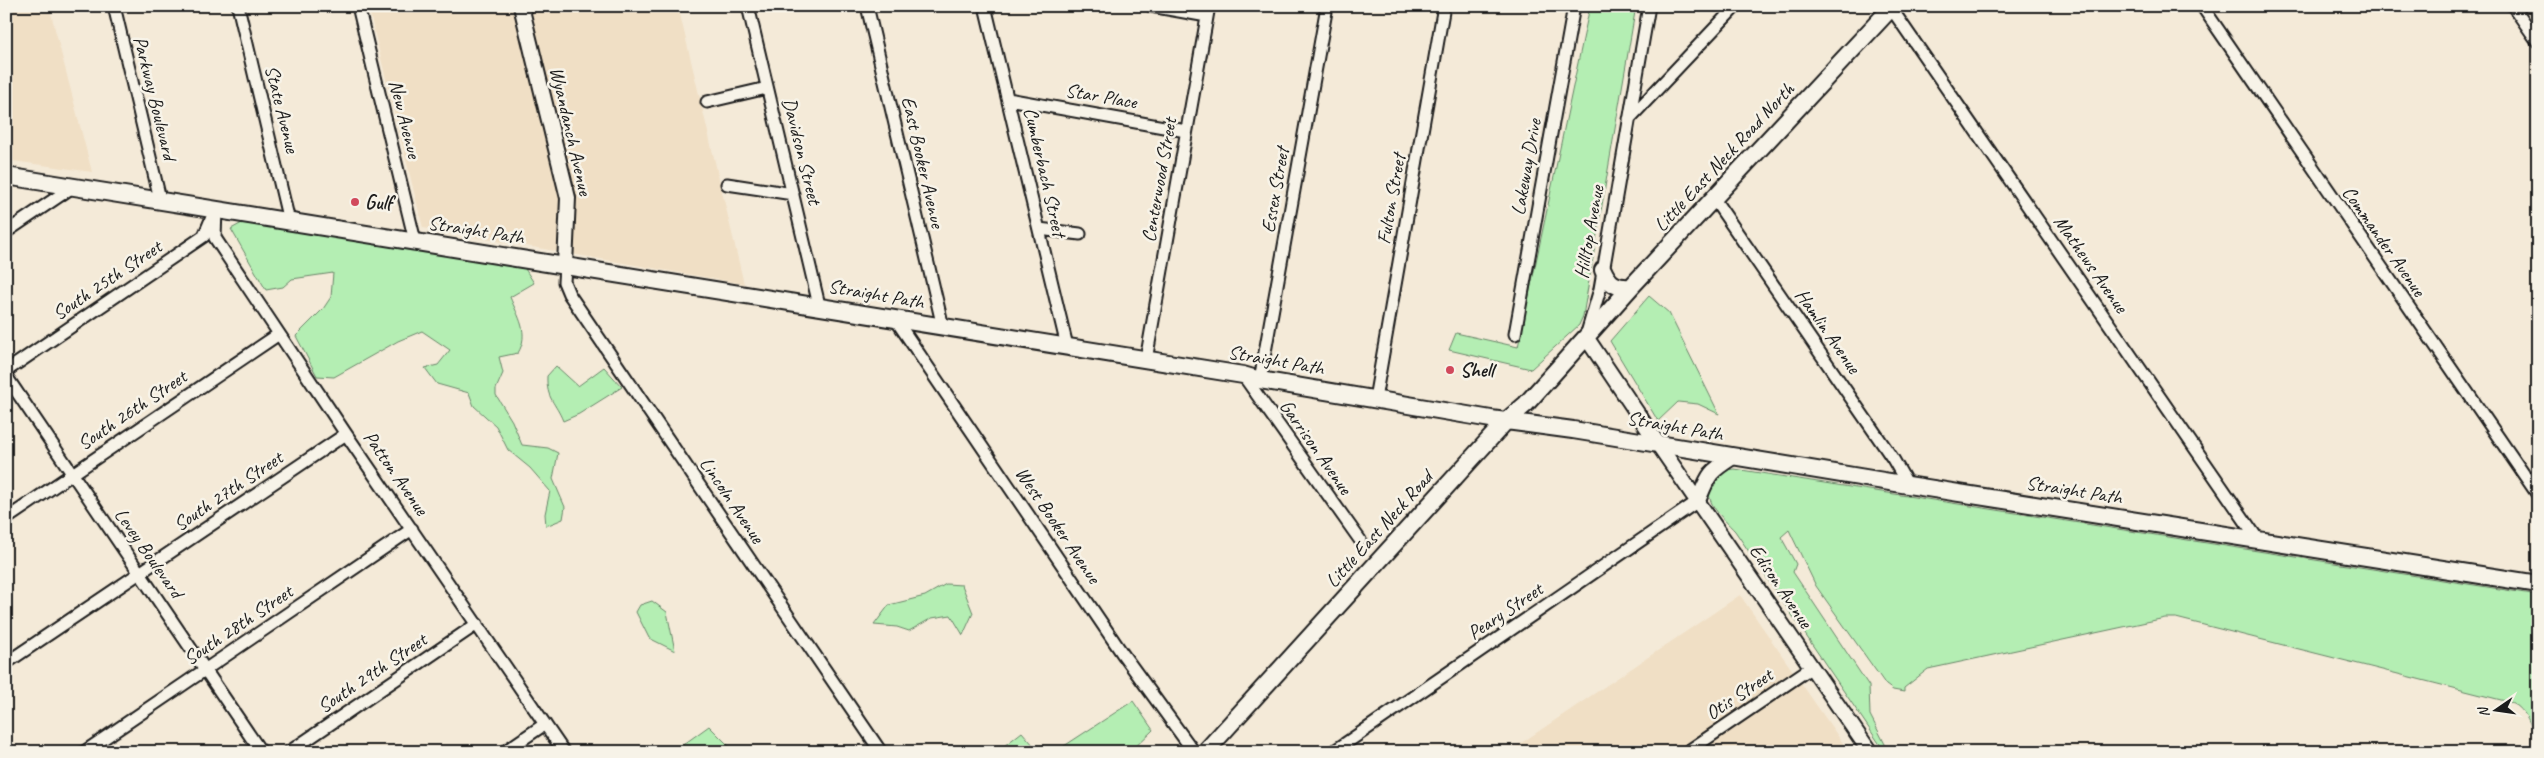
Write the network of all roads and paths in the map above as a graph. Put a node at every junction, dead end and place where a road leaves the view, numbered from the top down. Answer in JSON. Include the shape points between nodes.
{"nodes":[{"id":1,"x":114,"y":6,"type":"edge"},
{"id":2,"x":238,"y":6,"type":"edge"},
{"id":3,"x":358,"y":6,"type":"edge"},
{"id":4,"x":521,"y":6,"type":"edge"},
{"id":5,"x":748,"y":6,"type":"edge"},
{"id":6,"x":867,"y":6,"type":"edge"},
{"id":7,"x":986,"y":6,"type":"edge"},
{"id":8,"x":1151,"y":6,"type":"edge"},
{"id":9,"x":1327,"y":6,"type":"edge"},
{"id":10,"x":1444,"y":6,"type":"edge"},
{"id":11,"x":1574,"y":6,"type":"edge"},
{"id":12,"x":1649,"y":6,"type":"edge"},
{"id":13,"x":1736,"y":6,"type":"edge"},
{"id":14,"x":2202,"y":6,"type":"edge"},
{"id":15,"x":2513,"y":6,"type":"edge"},
{"id":16,"x":1892,"y":7,"type":"edge"},
{"id":17,"x":1208,"y":11,"type":"edge"},
{"id":18,"x":2538,"y":42,"type":"edge"},
{"id":19,"x":767,"y":88,"type":"junction"},
{"id":20,"x":1008,"y":99,"type":"junction"},
{"id":21,"x":707,"y":102,"type":"dead end"},
{"id":22,"x":1628,"y":119,"type":"junction"},
{"id":23,"x":1186,"y":130,"type":"junction"},
{"id":24,"x":6,"y":176,"type":"edge"},
{"id":25,"x":727,"y":184,"type":"dead end"},
{"id":26,"x":74,"y":186,"type":"junction"},
{"id":27,"x":793,"y":194,"type":"junction"},
{"id":28,"x":160,"y":199,"type":"junction"},
{"id":29,"x":1714,"y":199,"type":"junction"},
{"id":30,"x":216,"y":209,"type":"junction"},
{"id":31,"x":289,"y":221,"type":"junction"},
{"id":32,"x":1039,"y":229,"type":"junction"},
{"id":33,"x":6,"y":232,"type":"edge"},
{"id":34,"x":1080,"y":234,"type":"dead end"},
{"id":35,"x":414,"y":241,"type":"junction"},
{"id":36,"x":566,"y":265,"type":"junction"},
{"id":37,"x":1603,"y":270,"type":"junction"},
{"id":38,"x":1631,"y":287,"type":"junction"},
{"id":39,"x":819,"y":305,"type":"junction"},
{"id":40,"x":894,"y":318,"type":"junction"},
{"id":41,"x":943,"y":328,"type":"junction"},
{"id":42,"x":279,"y":334,"type":"junction"},
{"id":43,"x":1515,"y":334,"type":"dead end"},
{"id":44,"x":1586,"y":337,"type":"junction"},
{"id":45,"x":1067,"y":346,"type":"junction"},
{"id":46,"x":1146,"y":360,"type":"junction"},
{"id":47,"x":6,"y":371,"type":"edge"},
{"id":48,"x":1243,"y":374,"type":"junction"},
{"id":49,"x":6,"y":376,"type":"edge"},
{"id":50,"x":1260,"y":380,"type":"junction"},
{"id":51,"x":1375,"y":399,"type":"junction"},
{"id":52,"x":1506,"y":421,"type":"junction"},
{"id":53,"x":346,"y":434,"type":"junction"},
{"id":54,"x":1658,"y":444,"type":"junction"},
{"id":55,"x":1733,"y":457,"type":"junction"},
{"id":56,"x":71,"y":473,"type":"junction"},
{"id":57,"x":1908,"y":485,"type":"junction"},
{"id":58,"x":2538,"y":495,"type":"edge"},
{"id":59,"x":1698,"y":501,"type":"junction"},
{"id":60,"x":6,"y":519,"type":"edge"},
{"id":61,"x":412,"y":529,"type":"junction"},
{"id":62,"x":1360,"y":540,"type":"dead end"},
{"id":63,"x":2259,"y":541,"type":"junction"},
{"id":64,"x":141,"y":573,"type":"junction"},
{"id":65,"x":2538,"y":584,"type":"edge"},
{"id":66,"x":477,"y":624,"type":"junction"},
{"id":67,"x":6,"y":664,"type":"edge"},
{"id":68,"x":1812,"y":667,"type":"junction"},
{"id":69,"x":206,"y":669,"type":"junction"},
{"id":70,"x":545,"y":724,"type":"junction"},
{"id":71,"x":84,"y":752,"type":"edge"},
{"id":72,"x":261,"y":752,"type":"edge"},
{"id":73,"x":290,"y":752,"type":"edge"},
{"id":74,"x":504,"y":752,"type":"edge"},
{"id":75,"x":564,"y":752,"type":"edge"},
{"id":76,"x":881,"y":752,"type":"edge"},
{"id":77,"x":1194,"y":752,"type":"edge"},
{"id":78,"x":1205,"y":752,"type":"edge"},
{"id":79,"x":1333,"y":752,"type":"edge"},
{"id":80,"x":1687,"y":752,"type":"edge"},
{"id":81,"x":1870,"y":752,"type":"edge"}],
"edges":[{"from":1,"to":28,"type":"street","name":"Parkway Boulevard"},
{"from":2,"to":31,"type":"street","name":"State Avenue"},
{"from":3,"to":35,"type":"street","name":"New Avenue"},
{"from":4,"to":36,"type":"street","name":"Wyandanch Avenue","via":[[568,198]]},
{"from":5,"to":19,"type":"street","name":"Davidson Street"},
{"from":6,"to":41,"type":"street","name":"East Booker Avenue"},
{"from":7,"to":20,"type":"street","name":"Cumberbach Street"},
{"from":8,"to":17,"type":"street"},
{"from":9,"to":50,"type":"street","name":"Essex Street"},
{"from":10,"to":51,"type":"street","name":"Fulton Street"},
{"from":11,"to":43,"type":"street","name":"Lakeway Drive"},
{"from":12,"to":22,"type":"street","name":"Hilltop Avenue"},
{"from":13,"to":22,"type":"street"},
{"from":14,"to":58,"type":"street","name":"Commander Avenue"},
{"from":15,"to":18,"type":"street"},
{"from":16,"to":29,"type":"main road","name":"Little East Neck Road North"},
{"from":16,"to":63,"type":"street","name":"Mathews Avenue"},
{"from":17,"to":23,"type":"street","name":"Centerwood Street"},
{"from":19,"to":21,"type":"street"},
{"from":19,"to":27,"type":"street","name":"Davidson Street"},
{"from":20,"to":23,"type":"street","name":"Star Place"},
{"from":20,"to":32,"type":"street","name":"Cumberbach Street"},
{"from":22,"to":37,"type":"street","name":"Hilltop Avenue"},
{"from":23,"to":46,"type":"street","name":"Centerwood Street"},
{"from":24,"to":26,"type":"main road","name":"Straight Path"},
{"from":25,"to":27,"type":"street"},
{"from":26,"to":28,"type":"main road","name":"Straight Path"},
{"from":26,"to":33,"type":"street"},
{"from":27,"to":39,"type":"street","name":"Davidson Street"},
{"from":28,"to":30,"type":"main road","name":"Straight Path"},
{"from":29,"to":38,"type":"main road","name":"Little East Neck Road North"},
{"from":29,"to":57,"type":"street","name":"Hamlin Avenue"},
{"from":30,"to":31,"type":"main road","name":"Straight Path"},
{"from":30,"to":42,"type":"street","name":"Patton Avenue","via":[[215,238]]},
{"from":30,"to":47,"type":"street","name":"South 25th Street","via":[[204,236]]},
{"from":31,"to":35,"type":"main road","name":"Straight Path"},
{"from":32,"to":34,"type":"street"},
{"from":32,"to":45,"type":"street","name":"Cumberbach Street"},
{"from":35,"to":36,"type":"main road","name":"Straight Path"},
{"from":36,"to":39,"type":"main road","name":"Straight Path"},
{"from":36,"to":76,"type":"street","name":"Lincoln Avenue","via":[[564,282],[569,294]]},
{"from":37,"to":38,"type":"main road","via":[[1608,282],[1619,288]]},
{"from":37,"to":44,"type":"street","name":"Hilltop Avenue"},
{"from":38,"to":44,"type":"main road","name":"Little East Neck Road North"},
{"from":39,"to":40,"type":"main road","name":"Straight Path"},
{"from":40,"to":41,"type":"main road","name":"Straight Path"},
{"from":40,"to":77,"type":"street","name":"West Booker Avenue"},
{"from":41,"to":45,"type":"main road","name":"Straight Path"},
{"from":42,"to":53,"type":"street","name":"Patton Avenue"},
{"from":42,"to":56,"type":"street","name":"South 26th Street"},
{"from":44,"to":52,"type":"main road","name":"Little East Neck Road","via":[[1526,404]]},
{"from":44,"to":54,"type":"street"},
{"from":45,"to":46,"type":"main road","name":"Straight Path"},
{"from":46,"to":48,"type":"main road","name":"Straight Path"},
{"from":48,"to":50,"type":"main road","name":"Straight Path"},
{"from":48,"to":62,"type":"street","name":"Garrison Avenue"},
{"from":49,"to":56,"type":"street","name":"Levey Boulevard"},
{"from":50,"to":51,"type":"main road","name":"Straight Path"},
{"from":51,"to":52,"type":"main road","name":"Straight Path"},
{"from":52,"to":54,"type":"main road","name":"Straight Path"},
{"from":52,"to":78,"type":"main road","name":"Little East Neck Road"},
{"from":53,"to":61,"type":"street","name":"Patton Avenue"},
{"from":53,"to":64,"type":"street","name":"South 27th Street"},
{"from":54,"to":55,"type":"main road","name":"Straight Path"},
{"from":54,"to":59,"type":"street","name":"Edison Avenue"},
{"from":55,"to":57,"type":"main road","name":"Straight Path"},
{"from":55,"to":59,"type":"street","via":[[1710,474]]},
{"from":56,"to":60,"type":"street","name":"South 26th Street"},
{"from":56,"to":64,"type":"street","name":"Levey Boulevard"},
{"from":57,"to":63,"type":"main road","name":"Straight Path"},
{"from":59,"to":68,"type":"street","name":"Edison Avenue"},
{"from":59,"to":79,"type":"street","name":"Peary Street"},
{"from":61,"to":66,"type":"street","name":"Patton Avenue"},
{"from":61,"to":69,"type":"street","name":"South 28th Street"},
{"from":63,"to":65,"type":"main road","name":"Straight Path"},
{"from":64,"to":67,"type":"street","name":"South 27th Street"},
{"from":64,"to":69,"type":"street","name":"Levey Boulevard"},
{"from":66,"to":70,"type":"street","name":"Patton Avenue"},
{"from":66,"to":73,"type":"street","name":"South 29th Street"},
{"from":68,"to":80,"type":"street","name":"Otis Street"},
{"from":68,"to":81,"type":"street","name":"Edison Avenue"},
{"from":69,"to":71,"type":"street","name":"South 28th Street"},
{"from":69,"to":72,"type":"street","name":"Levey Boulevard"},
{"from":70,"to":74,"type":"street"},
{"from":70,"to":75,"type":"street","name":"Patton Avenue"}]}
